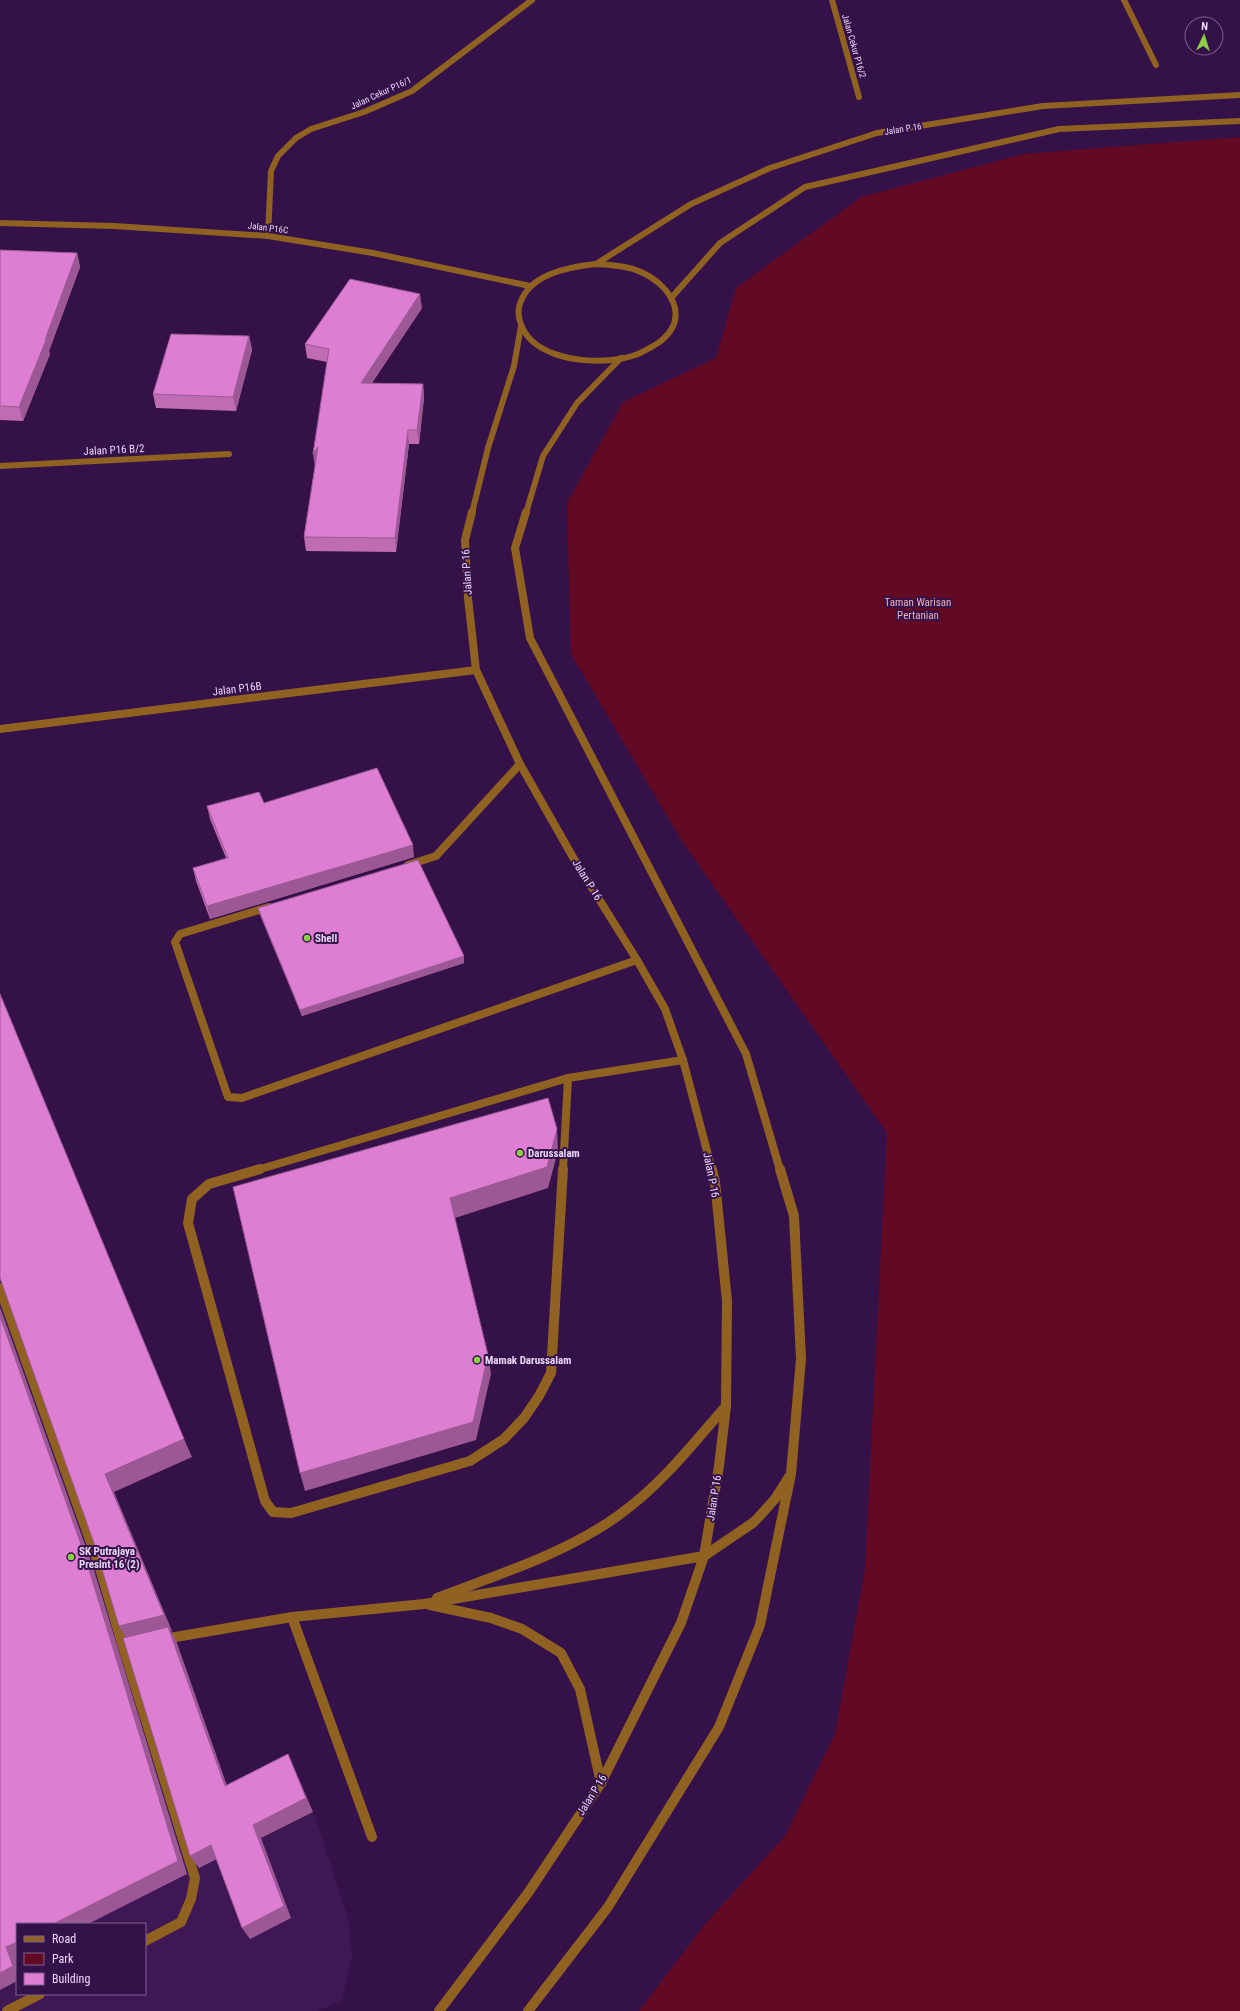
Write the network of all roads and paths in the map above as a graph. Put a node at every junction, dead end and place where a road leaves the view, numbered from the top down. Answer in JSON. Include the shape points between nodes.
{"nodes":[{"id":1,"x":532,"y":0,"type":"edge"},
{"id":2,"x":832,"y":0,"type":"edge"},
{"id":3,"x":1124,"y":0,"type":"edge"},
{"id":4,"x":1156,"y":65,"type":"dead end"},
{"id":5,"x":1240,"y":95,"type":"edge"},
{"id":6,"x":859,"y":97,"type":"dead end"},
{"id":7,"x":1240,"y":121,"type":"edge"},
{"id":8,"x":0,"y":224,"type":"edge"},
{"id":9,"x":268,"y":236,"type":"junction"},
{"id":10,"x":596,"y":264,"type":"junction"},
{"id":11,"x":530,"y":286,"type":"junction"},
{"id":12,"x":672,"y":297,"type":"junction"},
{"id":13,"x":520,"y":326,"type":"junction"},
{"id":14,"x":621,"y":358,"type":"junction"},
{"id":15,"x":229,"y":454,"type":"dead end"},
{"id":16,"x":0,"y":466,"type":"edge"},
{"id":17,"x":476,"y":670,"type":"junction"},
{"id":18,"x":0,"y":729,"type":"edge"},
{"id":19,"x":520,"y":764,"type":"junction"},
{"id":20,"x":398,"y":868,"type":"edge"},
{"id":21,"x":278,"y":904,"type":"edge"},
{"id":22,"x":637,"y":960,"type":"junction"},
{"id":23,"x":683,"y":1060,"type":"junction"},
{"id":24,"x":568,"y":1078,"type":"junction"},
{"id":25,"x":0,"y":1288,"type":"edge"},
{"id":26,"x":726,"y":1406,"type":"junction"},
{"id":27,"x":791,"y":1474,"type":"junction"},
{"id":28,"x":704,"y":1556,"type":"junction"},
{"id":29,"x":424,"y":1604,"type":"junction"},
{"id":30,"x":292,"y":1617,"type":"junction"},
{"id":31,"x":124,"y":1650,"type":"junction"},
{"id":32,"x":601,"y":1783,"type":"junction"},
{"id":33,"x":372,"y":1837,"type":"dead end"},
{"id":34,"x":146,"y":1940,"type":"edge"},
{"id":35,"x":38,"y":1995,"type":"edge"},
{"id":36,"x":7,"y":2011,"type":"edge"},
{"id":37,"x":439,"y":2011,"type":"edge"},
{"id":38,"x":528,"y":2011,"type":"edge"}],
"edges":[{"from":1,"to":9,"type":"street","name":"Jalan Cekur P16/1","via":[[412,91],[364,112],[311,129],[296,138],[278,156],[271,171]]},
{"from":2,"to":6,"type":"street","name":"Jalan Cekur P16/2"},
{"from":3,"to":4,"type":"street"},
{"from":5,"to":10,"type":"street","name":"Jalan P 16","via":[[1044,106],[877,133],[770,168],[691,204]]},
{"from":7,"to":12,"type":"street","via":[[1059,128],[805,187],[720,242]]},
{"from":8,"to":9,"type":"street","name":"Jalan P16C","via":[[114,226]]},
{"from":9,"to":11,"type":"street","name":"Jalan P16C","via":[[373,253]]},
{"from":10,"to":11,"type":"street","name":"Jalan P 16","via":[[570,267],[548,275]]},
{"from":10,"to":12,"type":"street","name":"Jalan P 16","via":[[621,266],[643,273],[661,284]]},
{"from":11,"to":13,"type":"street","name":"Jalan P 16","via":[[521,299],[518,312]]},
{"from":12,"to":14,"type":"street","via":[[676,312],[672,327],[662,340],[644,351]]},
{"from":13,"to":14,"type":"street","via":[[531,340],[571,358],[597,361]]},
{"from":13,"to":17,"type":"street","name":"Jalan P 16","via":[[514,366],[488,448],[465,540]]},
{"from":14,"to":27,"type":"street","via":[[577,403],[543,456],[515,548],[530,638],[746,1054],[755,1083],[794,1216],[800,1359]]},
{"from":15,"to":16,"type":"street","name":"Jalan P16 B/2"},
{"from":17,"to":18,"type":"street","name":"Jalan P16B"},
{"from":17,"to":19,"type":"street","name":"Jalan P 16"},
{"from":19,"to":20,"type":"street","via":[[436,856]]},
{"from":19,"to":22,"type":"street","name":"Jalan P 16","via":[[574,859]]},
{"from":21,"to":22,"type":"street","via":[[180,934],[175,942],[228,1097],[242,1098]]},
{"from":22,"to":23,"type":"street","name":"Jalan P 16","via":[[665,1009]]},
{"from":23,"to":24,"type":"street"},
{"from":23,"to":26,"type":"street","name":"Jalan P 16","via":[[715,1182],[727,1301]]},
{"from":24,"to":24,"type":"street","via":[[551,1373],[539,1396],[524,1418],[504,1439],[470,1461],[291,1513],[273,1512],[266,1501],[188,1223],[192,1199],[209,1184]]},
{"from":25,"to":31,"type":"street","via":[[99,1565]]},
{"from":26,"to":28,"type":"street","name":"Jalan P 16"},
{"from":26,"to":29,"type":"street","via":[[678,1461],[620,1514],[551,1553]]},
{"from":27,"to":28,"type":"street","via":[[754,1522]]},
{"from":27,"to":38,"type":"street","via":[[760,1625],[718,1727],[608,1907]]},
{"from":28,"to":29,"type":"street"},
{"from":28,"to":32,"type":"street","name":"Jalan P 16","via":[[680,1623]]},
{"from":29,"to":30,"type":"street"},
{"from":29,"to":32,"type":"street","via":[[491,1618],[522,1629],[561,1653],[580,1689]]},
{"from":30,"to":31,"type":"street","via":[[178,1636]]},
{"from":30,"to":33,"type":"street"},
{"from":31,"to":34,"type":"street","via":[[194,1878],[191,1899],[181,1922]]},
{"from":32,"to":37,"type":"street","name":"Jalan P 16","via":[[528,1893]]},
{"from":35,"to":36,"type":"street"}]}
